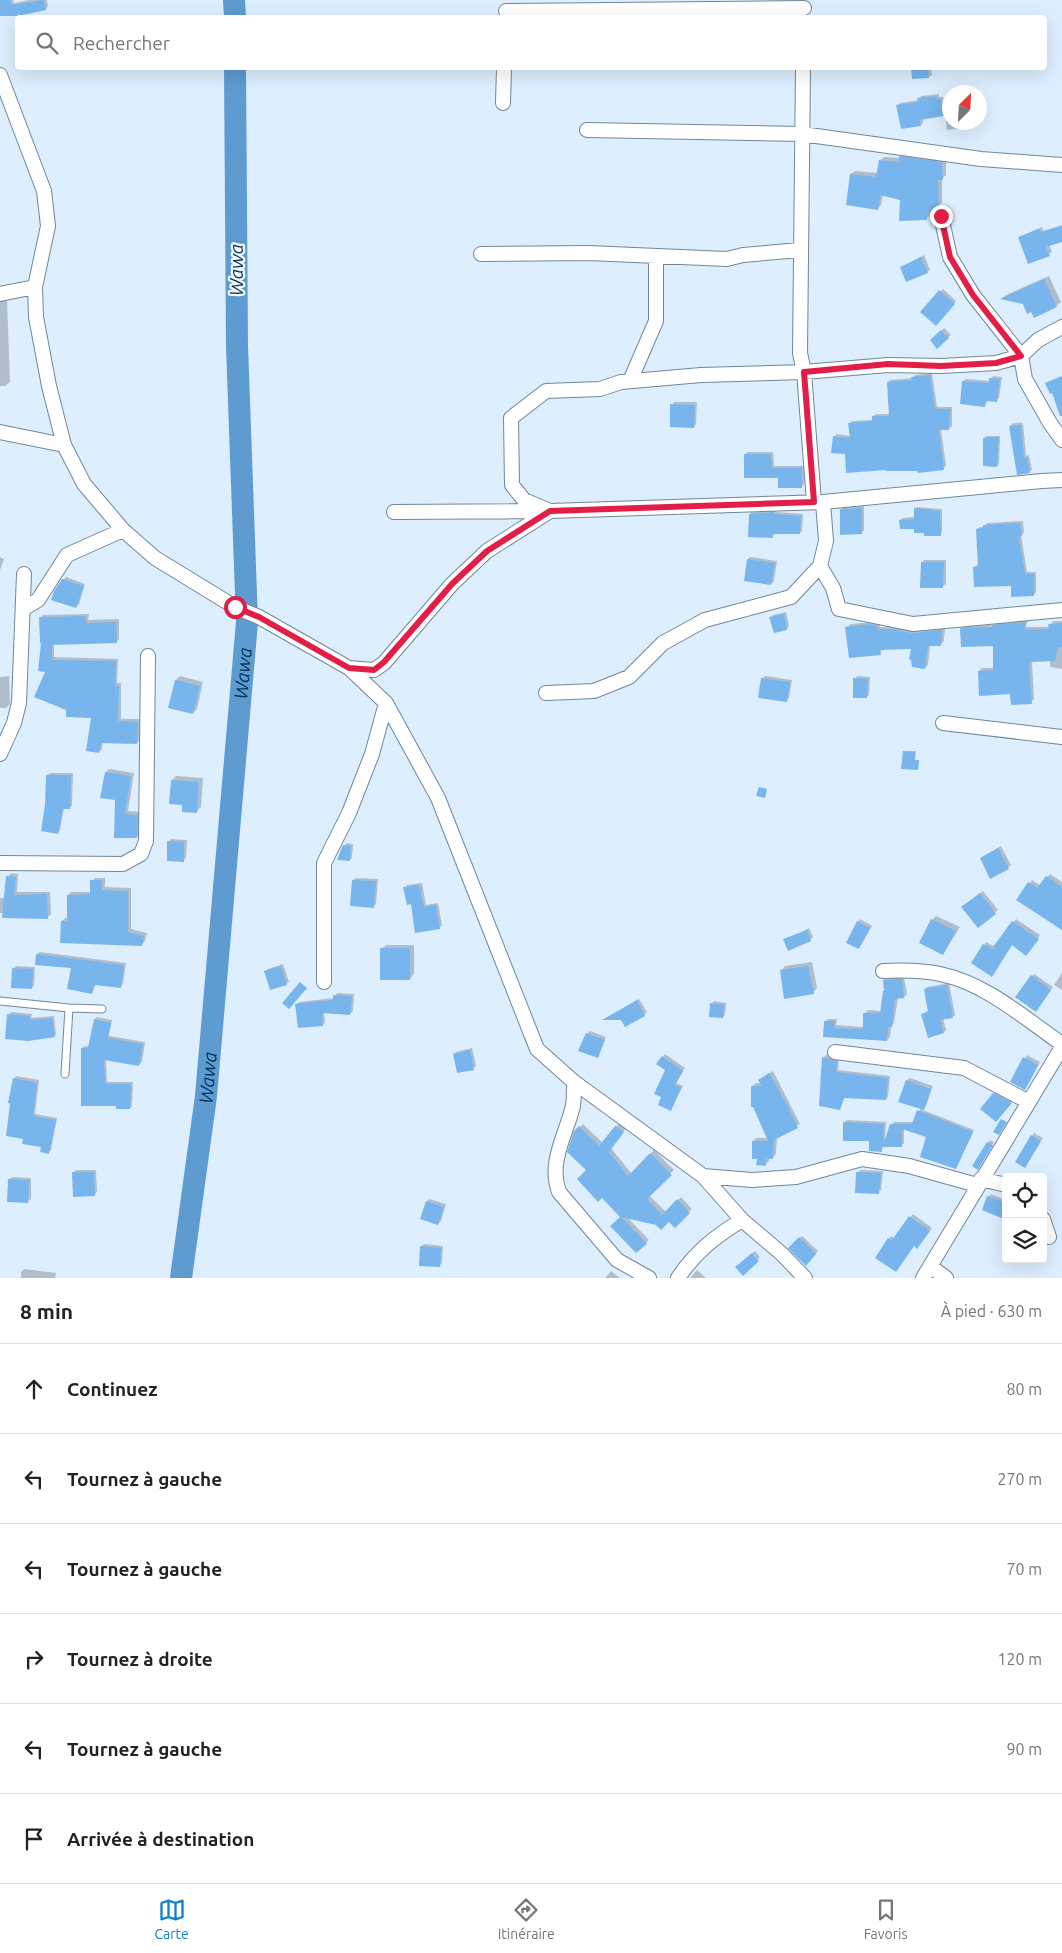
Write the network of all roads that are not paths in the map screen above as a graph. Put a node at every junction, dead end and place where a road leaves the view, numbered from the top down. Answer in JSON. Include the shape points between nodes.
{"nodes":[{"id":1,"x":804,"y":8,"type":"edge"},
{"id":2,"x":506,"y":10,"type":"edge"},
{"id":3,"x":504,"y":70,"type":"edge"},
{"id":4,"x":803,"y":70,"type":"edge"},
{"id":5,"x":0,"y":75,"type":"edge"},
{"id":6,"x":503,"y":103,"type":"dead end"},
{"id":7,"x":587,"y":130,"type":"dead end"},
{"id":8,"x":802,"y":134,"type":"junction"},
{"id":9,"x":1062,"y":165,"type":"edge"},
{"id":10,"x":941,"y":216,"type":"dead end"},
{"id":11,"x":800,"y":250,"type":"junction"},
{"id":12,"x":481,"y":254,"type":"dead end"},
{"id":13,"x":656,"y":256,"type":"junction"},
{"id":14,"x":35,"y":287,"type":"junction"},
{"id":15,"x":0,"y":294,"type":"edge"},
{"id":16,"x":1062,"y":327,"type":"edge"},
{"id":17,"x":1021,"y":356,"type":"junction"},
{"id":18,"x":804,"y":372,"type":"junction"},
{"id":19,"x":630,"y":381,"type":"junction"},
{"id":20,"x":0,"y":432,"type":"edge"},
{"id":21,"x":1062,"y":440,"type":"edge"},
{"id":22,"x":64,"y":445,"type":"junction"},
{"id":23,"x":1062,"y":480,"type":"edge"},
{"id":24,"x":818,"y":502,"type":"junction"},
{"id":25,"x":550,"y":511,"type":"junction"},
{"id":26,"x":394,"y":512,"type":"dead end"},
{"id":27,"x":123,"y":530,"type":"junction"},
{"id":28,"x":820,"y":566,"type":"junction"},
{"id":29,"x":24,"y":574,"type":"dead end"},
{"id":30,"x":22,"y":609,"type":"junction"},
{"id":31,"x":1062,"y":610,"type":"edge"},
{"id":32,"x":148,"y":656,"type":"dead end"},
{"id":33,"x":349,"y":668,"type":"junction"},
{"id":34,"x":546,"y":692,"type":"dead end"},
{"id":35,"x":386,"y":703,"type":"junction"},
{"id":36,"x":943,"y":723,"type":"dead end"},
{"id":37,"x":1062,"y":737,"type":"edge"},
{"id":38,"x":0,"y":754,"type":"edge"},
{"id":39,"x":0,"y":863,"type":"edge"},
{"id":40,"x":883,"y":971,"type":"dead end"},
{"id":41,"x":324,"y":982,"type":"dead end"},
{"id":42,"x":0,"y":1001,"type":"edge"},
{"id":43,"x":68,"y":1008,"type":"junction"},
{"id":44,"x":102,"y":1009,"type":"dead end"},
{"id":45,"x":1062,"y":1046,"type":"edge"},
{"id":46,"x":835,"y":1052,"type":"dead end"},
{"id":47,"x":65,"y":1074,"type":"dead end"},
{"id":48,"x":574,"y":1082,"type":"junction"},
{"id":49,"x":1028,"y":1102,"type":"junction"},
{"id":50,"x":703,"y":1176,"type":"junction"},
{"id":51,"x":979,"y":1182,"type":"junction"},
{"id":52,"x":1002,"y":1185,"type":"edge"},
{"id":53,"x":742,"y":1220,"type":"junction"},
{"id":54,"x":1047,"y":1230,"type":"edge"},
{"id":55,"x":1049,"y":1236,"type":"dead end"},
{"id":56,"x":926,"y":1272,"type":"edge"},
{"id":57,"x":649,"y":1278,"type":"edge"},
{"id":58,"x":678,"y":1278,"type":"edge"},
{"id":59,"x":805,"y":1278,"type":"edge"},
{"id":60,"x":946,"y":1278,"type":"edge"}],
"edges":[{"from":1,"to":2,"type":"street"},
{"from":3,"to":6,"type":"street"},
{"from":4,"to":8,"type":"street"},
{"from":5,"to":14,"type":"street","via":[[44,191],[48,226]]},
{"from":7,"to":8,"type":"street"},
{"from":8,"to":9,"type":"street","via":[[981,160]]},
{"from":8,"to":11,"type":"street"},
{"from":10,"to":17,"type":"street","via":[[950,257],[973,295]]},
{"from":11,"to":13,"type":"street","via":[[727,259]]},
{"from":11,"to":18,"type":"street","via":[[800,353]]},
{"from":12,"to":13,"type":"street"},
{"from":13,"to":19,"type":"street","via":[[656,320]]},
{"from":14,"to":15,"type":"street"},
{"from":14,"to":22,"type":"street","via":[[49,386]]},
{"from":16,"to":17,"type":"street","via":[[1038,340]]},
{"from":17,"to":18,"type":"street","via":[[996,363],[888,364]]},
{"from":17,"to":21,"type":"street","via":[[1025,379]]},
{"from":18,"to":19,"type":"street"},
{"from":18,"to":24,"type":"street"},
{"from":19,"to":25,"type":"street","via":[[600,389],[546,391],[511,418],[512,485],[524,500]]},
{"from":20,"to":22,"type":"street"},
{"from":22,"to":27,"type":"street","via":[[84,484]]},
{"from":23,"to":24,"type":"street"},
{"from":24,"to":25,"type":"street"},
{"from":24,"to":28,"type":"street","via":[[826,541]]},
{"from":25,"to":26,"type":"street"},
{"from":25,"to":33,"type":"street","via":[[487,551],[452,584],[374,670]]},
{"from":27,"to":30,"type":"street","via":[[67,555],[38,600]]},
{"from":27,"to":33,"type":"street","via":[[155,558],[235,607],[259,617]]},
{"from":28,"to":31,"type":"street","via":[[833,588],[839,609],[913,624]]},
{"from":28,"to":34,"type":"street","via":[[790,597],[705,620],[663,644],[629,677],[594,692]]},
{"from":29,"to":30,"type":"street"},
{"from":30,"to":38,"type":"street","via":[[19,703]]},
{"from":32,"to":39,"type":"street","via":[[146,841],[141,854],[123,864]]},
{"from":33,"to":35,"type":"street"},
{"from":35,"to":41,"type":"street","via":[[372,754],[349,813],[324,862]]},
{"from":35,"to":48,"type":"street","via":[[438,798],[537,1049]]},
{"from":36,"to":37,"type":"street"},
{"from":40,"to":45,"type":"street","via":[[913,970],[945,975],[984,991]]},
{"from":42,"to":43,"type":"lane"},
{"from":43,"to":44,"type":"lane"},
{"from":43,"to":47,"type":"lane"},
{"from":45,"to":49,"type":"street"},
{"from":46,"to":49,"type":"street","via":[[964,1068]]},
{"from":48,"to":50,"type":"street"},
{"from":48,"to":57,"type":"street","via":[[573,1105],[557,1155],[555,1180],[559,1192],[617,1260]]},
{"from":49,"to":51,"type":"street"},
{"from":50,"to":51,"type":"street","via":[[752,1180],[796,1177],[862,1160],[909,1166]]},
{"from":50,"to":53,"type":"street"},
{"from":51,"to":52,"type":"street"},
{"from":51,"to":56,"type":"street"},
{"from":53,"to":58,"type":"street","via":[[715,1237]]},
{"from":53,"to":59,"type":"street"},
{"from":54,"to":55,"type":"street"},
{"from":56,"to":60,"type":"street"}]}
